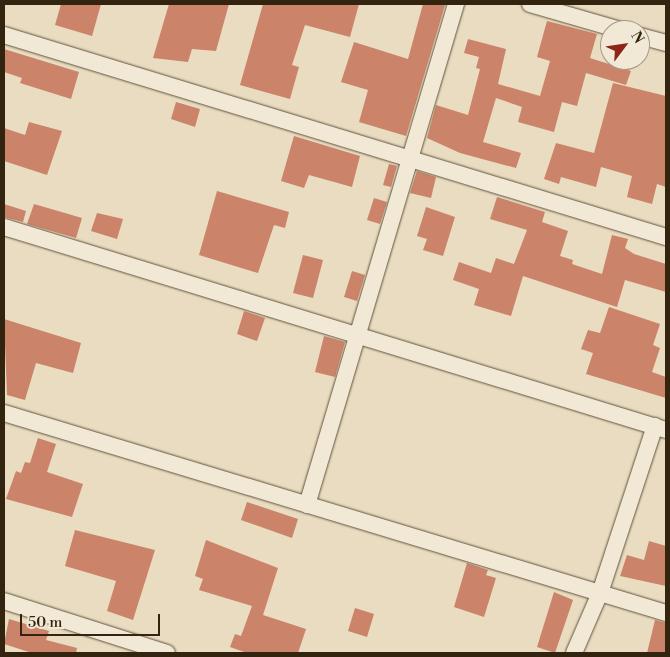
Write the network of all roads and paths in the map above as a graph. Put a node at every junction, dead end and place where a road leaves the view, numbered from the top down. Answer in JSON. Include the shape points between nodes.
{"nodes":[{"id":1,"x":456,"y":4,"type":"edge"},
{"id":2,"x":530,"y":4,"type":"edge"},
{"id":3,"x":600,"y":24,"type":"edge"},
{"id":4,"x":4,"y":34,"type":"edge"},
{"id":5,"x":650,"y":39,"type":"edge"},
{"id":6,"x":666,"y":43,"type":"edge"},
{"id":7,"x":410,"y":160,"type":"junction"},
{"id":8,"x":4,"y":227,"type":"edge"},
{"id":9,"x":666,"y":237,"type":"edge"},
{"id":10,"x":358,"y":335,"type":"junction"},
{"id":11,"x":4,"y":414,"type":"edge"},
{"id":12,"x":660,"y":428,"type":"edge"},
{"id":13,"x":307,"y":505,"type":"junction"},
{"id":14,"x":600,"y":593,"type":"junction"},
{"id":15,"x":4,"y":601,"type":"edge"},
{"id":16,"x":666,"y":613,"type":"edge"},
{"id":17,"x":167,"y":653,"type":"edge"},
{"id":18,"x":574,"y":653,"type":"edge"}],
"edges":[{"from":1,"to":7,"type":"street"},
{"from":2,"to":3,"type":"street"},
{"from":4,"to":7,"type":"street"},
{"from":5,"to":6,"type":"street"},
{"from":7,"to":9,"type":"street"},
{"from":7,"to":10,"type":"street"},
{"from":8,"to":10,"type":"street"},
{"from":10,"to":12,"type":"street"},
{"from":10,"to":13,"type":"street"},
{"from":11,"to":13,"type":"street"},
{"from":12,"to":14,"type":"street"},
{"from":13,"to":14,"type":"street"},
{"from":14,"to":16,"type":"street"},
{"from":14,"to":18,"type":"street"},
{"from":15,"to":17,"type":"street"}]}
